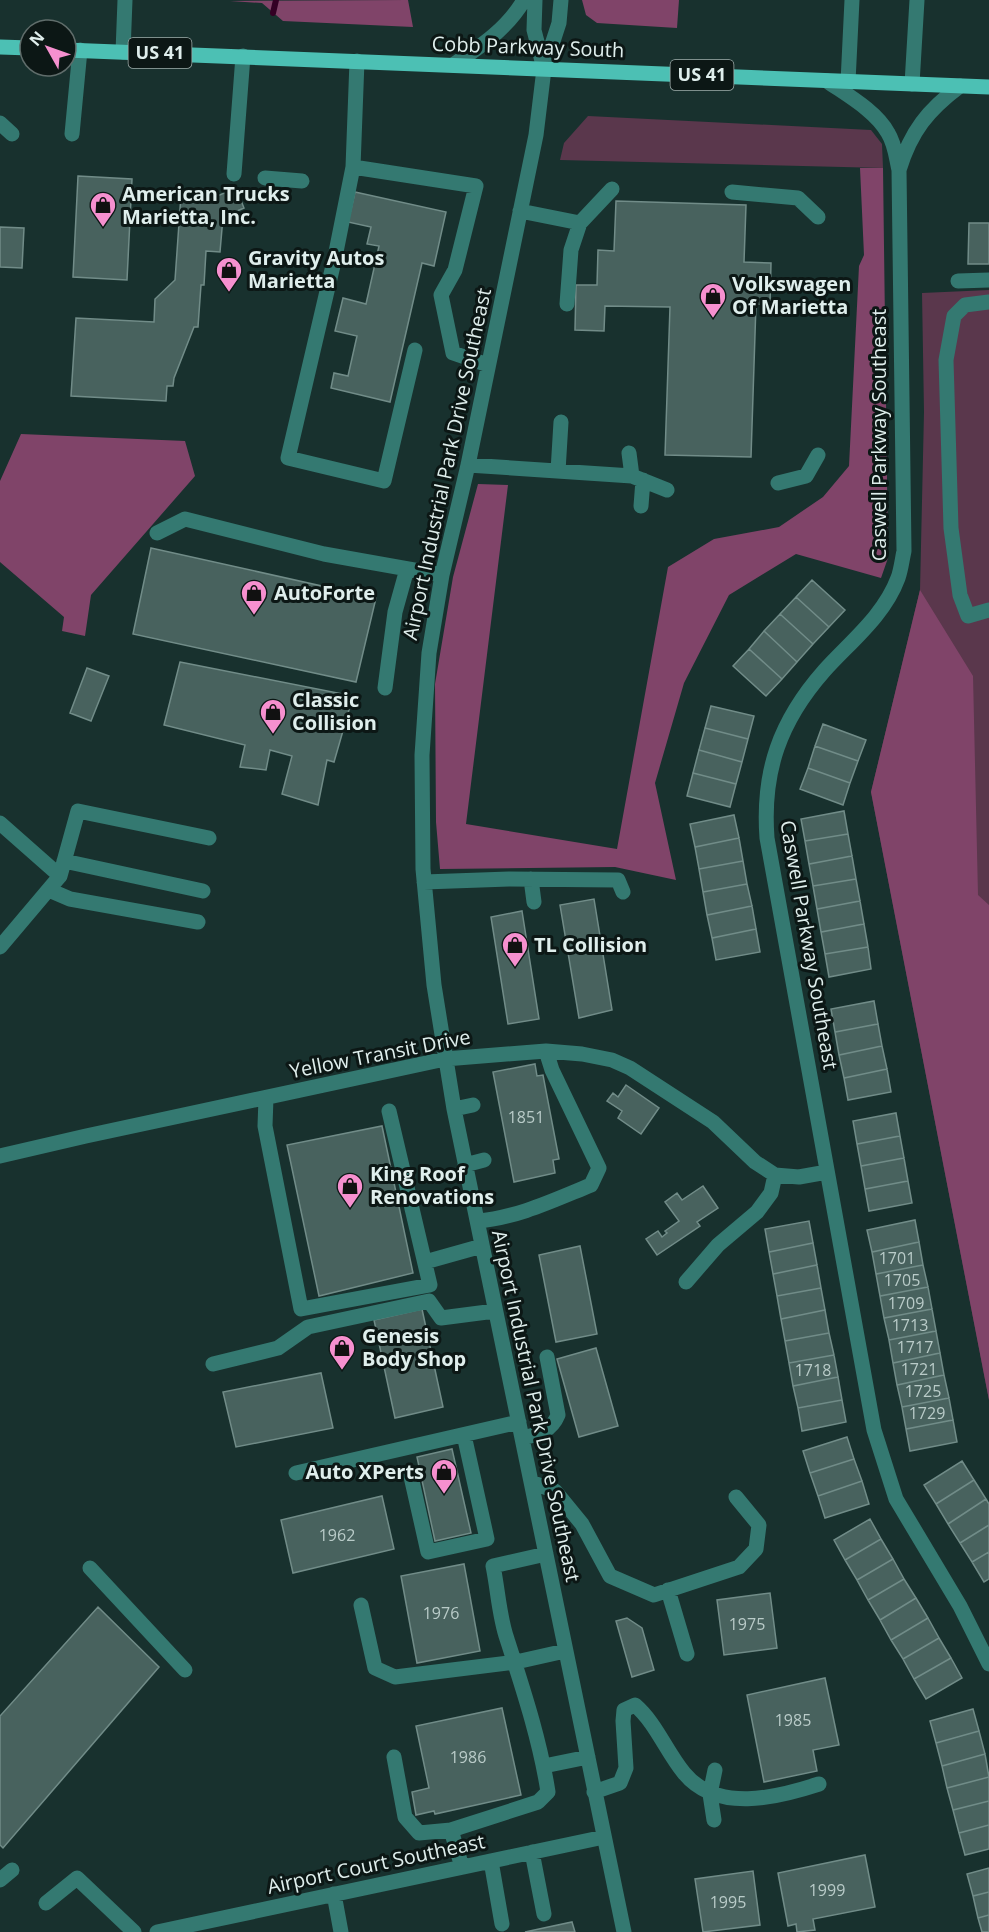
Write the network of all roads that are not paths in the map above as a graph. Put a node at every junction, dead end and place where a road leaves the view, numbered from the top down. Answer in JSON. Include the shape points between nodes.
{"nodes":[{"id":1,"x":125,"y":0,"type":"edge"},
{"id":2,"x":524,"y":0,"type":"edge"},
{"id":3,"x":535,"y":0,"type":"edge"},
{"id":4,"x":561,"y":0,"type":"edge"},
{"id":5,"x":852,"y":0,"type":"edge"},
{"id":6,"x":917,"y":0,"type":"edge"},
{"id":7,"x":0,"y":47,"type":"edge"},
{"id":8,"x":18,"y":48,"type":"edge"},
{"id":9,"x":78,"y":50,"type":"edge"},
{"id":10,"x":123,"y":52,"type":"junction"},
{"id":11,"x":243,"y":56,"type":"junction"},
{"id":12,"x":357,"y":61,"type":"junction"},
{"id":13,"x":453,"y":65,"type":"junction"},
{"id":14,"x":544,"y":69,"type":"junction"},
{"id":15,"x":73,"y":78,"type":"edge"},
{"id":16,"x":827,"y":81,"type":"junction"},
{"id":17,"x":848,"y":82,"type":"junction"},
{"id":18,"x":912,"y":84,"type":"junction"},
{"id":19,"x":960,"y":86,"type":"junction"},
{"id":20,"x":989,"y":87,"type":"edge"},
{"id":21,"x":0,"y":123,"type":"edge"},
{"id":22,"x":12,"y":134,"type":"dead end"},
{"id":23,"x":72,"y":134,"type":"dead end"},
{"id":24,"x":353,"y":167,"type":"junction"},
{"id":25,"x":899,"y":170,"type":"junction"},
{"id":26,"x":234,"y":174,"type":"dead end"},
{"id":27,"x":265,"y":178,"type":"dead end"},
{"id":28,"x":302,"y":181,"type":"dead end"},
{"id":29,"x":612,"y":189,"type":"dead end"},
{"id":30,"x":732,"y":192,"type":"dead end"},
{"id":31,"x":520,"y":211,"type":"junction"},
{"id":32,"x":818,"y":217,"type":"dead end"},
{"id":33,"x":580,"y":223,"type":"junction"},
{"id":34,"x":989,"y":280,"type":"edge"},
{"id":35,"x":958,"y":281,"type":"dead end"},
{"id":36,"x":989,"y":302,"type":"edge"},
{"id":37,"x":567,"y":304,"type":"dead end"},
{"id":38,"x":415,"y":350,"type":"dead end"},
{"id":39,"x":488,"y":364,"type":"junction"},
{"id":40,"x":561,"y":422,"type":"dead end"},
{"id":41,"x":629,"y":453,"type":"dead end"},
{"id":42,"x":818,"y":455,"type":"dead end"},
{"id":43,"x":468,"y":465,"type":"junction"},
{"id":44,"x":558,"y":471,"type":"junction"},
{"id":45,"x":638,"y":478,"type":"junction"},
{"id":46,"x":778,"y":483,"type":"dead end"},
{"id":47,"x":667,"y":490,"type":"dead end"},
{"id":48,"x":641,"y":506,"type":"dead end"},
{"id":49,"x":157,"y":533,"type":"dead end"},
{"id":50,"x":407,"y":569,"type":"junction"},
{"id":51,"x":442,"y":575,"type":"junction"},
{"id":52,"x":989,"y":610,"type":"edge"},
{"id":53,"x":385,"y":688,"type":"dead end"},
{"id":54,"x":0,"y":823,"type":"edge"},
{"id":55,"x":209,"y":837,"type":"dead end"},
{"id":56,"x":62,"y":868,"type":"junction"},
{"id":57,"x":531,"y":879,"type":"junction"},
{"id":58,"x":424,"y":882,"type":"junction"},
{"id":59,"x":48,"y":890,"type":"junction"},
{"id":60,"x":203,"y":891,"type":"dead end"},
{"id":61,"x":623,"y":892,"type":"dead end"},
{"id":62,"x":534,"y":902,"type":"dead end"},
{"id":63,"x":198,"y":922,"type":"dead end"},
{"id":64,"x":0,"y":948,"type":"edge"},
{"id":65,"x":546,"y":1051,"type":"junction"},
{"id":66,"x":445,"y":1059,"type":"junction"},
{"id":67,"x":266,"y":1098,"type":"junction"},
{"id":68,"x":473,"y":1105,"type":"dead end"},
{"id":69,"x":454,"y":1109,"type":"junction"},
{"id":70,"x":389,"y":1111,"type":"dead end"},
{"id":71,"x":0,"y":1156,"type":"edge"},
{"id":72,"x":484,"y":1160,"type":"dead end"},
{"id":73,"x":465,"y":1165,"type":"junction"},
{"id":74,"x":827,"y":1173,"type":"junction"},
{"id":75,"x":775,"y":1175,"type":"junction"},
{"id":76,"x":477,"y":1221,"type":"junction"},
{"id":77,"x":482,"y":1246,"type":"junction"},
{"id":78,"x":425,"y":1262,"type":"junction"},
{"id":79,"x":686,"y":1282,"type":"dead end"},
{"id":80,"x":495,"y":1311,"type":"junction"},
{"id":81,"x":547,"y":1357,"type":"dead end"},
{"id":82,"x":213,"y":1364,"type":"dead end"},
{"id":83,"x":519,"y":1422,"type":"junction"},
{"id":84,"x":464,"y":1435,"type":"junction"},
{"id":85,"x":522,"y":1438,"type":"junction"},
{"id":86,"x":410,"y":1472,"type":"dead end"},
{"id":87,"x":296,"y":1473,"type":"dead end"},
{"id":88,"x":531,"y":1482,"type":"junction"},
{"id":89,"x":736,"y":1497,"type":"dead end"},
{"id":90,"x":546,"y":1554,"type":"junction"},
{"id":91,"x":90,"y":1568,"type":"dead end"},
{"id":92,"x":668,"y":1590,"type":"junction"},
{"id":93,"x":362,"y":1605,"type":"dead end"},
{"id":94,"x":565,"y":1651,"type":"junction"},
{"id":95,"x":687,"y":1654,"type":"dead end"},
{"id":96,"x":516,"y":1662,"type":"junction"},
{"id":97,"x":989,"y":1664,"type":"edge"},
{"id":98,"x":185,"y":1670,"type":"dead end"},
{"id":99,"x":588,"y":1756,"type":"junction"},
{"id":100,"x":394,"y":1757,"type":"dead end"},
{"id":101,"x":544,"y":1766,"type":"junction"},
{"id":102,"x":715,"y":1770,"type":"dead end"},
{"id":103,"x":819,"y":1784,"type":"dead end"},
{"id":104,"x":594,"y":1792,"type":"junction"},
{"id":105,"x":710,"y":1794,"type":"junction"},
{"id":106,"x":714,"y":1820,"type":"dead end"},
{"id":107,"x":451,"y":1830,"type":"junction"},
{"id":108,"x":604,"y":1837,"type":"junction"},
{"id":109,"x":532,"y":1852,"type":"junction"},
{"id":110,"x":490,"y":1861,"type":"junction"},
{"id":111,"x":462,"y":1867,"type":"junction"},
{"id":112,"x":12,"y":1870,"type":"dead end"},
{"id":113,"x":0,"y":1880,"type":"edge"},
{"id":114,"x":334,"y":1894,"type":"junction"},
{"id":115,"x":46,"y":1903,"type":"dead end"},
{"id":116,"x":544,"y":1914,"type":"dead end"},
{"id":117,"x":502,"y":1924,"type":"dead end"},
{"id":118,"x":208,"y":1927,"type":"edge"},
{"id":119,"x":134,"y":1932,"type":"edge"},
{"id":120,"x":158,"y":1932,"type":"edge"},
{"id":121,"x":341,"y":1932,"type":"edge"},
{"id":122,"x":624,"y":1932,"type":"edge"}],
"edges":[{"from":1,"to":10,"type":"street"},
{"from":2,"to":13,"type":"street","via":[[507,25]]},
{"from":3,"to":14,"type":"street","via":[[534,30]]},
{"from":4,"to":14,"type":"street","via":[[560,23]]},
{"from":5,"to":17,"type":"street"},
{"from":6,"to":18,"type":"street"},
{"from":7,"to":8,"type":"main road"},
{"from":9,"to":10,"type":"main road","name":"Cobb Parkway South","number":"US 41"},
{"from":10,"to":11,"type":"main road","name":"Cobb Parkway South","number":"US 41"},
{"from":11,"to":12,"type":"main road","name":"Cobb Parkway South","number":"US 41"},
{"from":11,"to":26,"type":"street"},
{"from":12,"to":13,"type":"main road","name":"Cobb Parkway South","number":"US 41"},
{"from":12,"to":24,"type":"street"},
{"from":13,"to":14,"type":"main road","name":"Cobb Parkway South","number":"US 41"},
{"from":14,"to":16,"type":"main road","name":"Cobb Parkway South","number":"US 41"},
{"from":14,"to":31,"type":"street","name":"Airport Industrial Park Drive Southeast","via":[[536,135]]},
{"from":15,"to":23,"type":"street"},
{"from":16,"to":17,"type":"main road","name":"Cobb Parkway South","number":"US 41"},
{"from":16,"to":25,"type":"street","name":"Caswell Parkway Southeast","via":[[882,124],[890,135]]},
{"from":17,"to":18,"type":"main road","name":"Cobb Parkway South","number":"US 41"},
{"from":18,"to":19,"type":"main road","name":"Cobb Parkway South","number":"US 41"},
{"from":19,"to":20,"type":"main road","name":"Cobb Parkway South","number":"US 41"},
{"from":19,"to":25,"type":"street","name":"Caswell Parkway Southeast","via":[[921,123],[909,141]]},
{"from":21,"to":22,"type":"street"},
{"from":24,"to":38,"type":"street","via":[[288,458],[384,481]]},
{"from":24,"to":39,"type":"street","via":[[476,186],[455,270],[441,295],[453,353]]},
{"from":25,"to":74,"type":"street","name":"Caswell Parkway Southeast","via":[[902,560],[884,605],[818,678],[789,718],[771,765],[765,810],[773,875]]},
{"from":27,"to":28,"type":"street"},
{"from":29,"to":33,"type":"street"},
{"from":30,"to":32,"type":"street","via":[[798,198]]},
{"from":31,"to":33,"type":"street"},
{"from":31,"to":39,"type":"street","name":"Airport Industrial Park Drive Southeast"},
{"from":33,"to":37,"type":"street","via":[[571,250]]},
{"from":34,"to":35,"type":"street"},
{"from":36,"to":52,"type":"street","via":[[965,306],[954,316],[946,360],[951,528],[960,595],[968,616]]},
{"from":39,"to":43,"type":"street","name":"Airport Industrial Park Drive Southeast"},
{"from":40,"to":44,"type":"street"},
{"from":41,"to":45,"type":"street"},
{"from":42,"to":46,"type":"street","via":[[806,476]]},
{"from":43,"to":44,"type":"street"},
{"from":43,"to":51,"type":"street","name":"Airport Industrial Park Drive Southeast"},
{"from":44,"to":45,"type":"street"},
{"from":45,"to":47,"type":"street"},
{"from":45,"to":48,"type":"street"},
{"from":49,"to":50,"type":"street","via":[[185,519],[324,554]]},
{"from":50,"to":51,"type":"street"},
{"from":50,"to":53,"type":"street","via":[[395,612]]},
{"from":51,"to":58,"type":"street","name":"Airport Industrial Park Drive Southeast","via":[[429,653],[422,755]]},
{"from":54,"to":56,"type":"street"},
{"from":55,"to":56,"type":"street","via":[[78,812]]},
{"from":56,"to":59,"type":"street"},
{"from":56,"to":60,"type":"street"},
{"from":57,"to":58,"type":"street"},
{"from":57,"to":61,"type":"street","via":[[618,880]]},
{"from":57,"to":62,"type":"street"},
{"from":58,"to":66,"type":"street","name":"Airport Industrial Park Drive Southeast"},
{"from":59,"to":63,"type":"street","via":[[70,899]]},
{"from":59,"to":64,"type":"street"},
{"from":65,"to":66,"type":"street","name":"Yellow Transit Drive"},
{"from":65,"to":75,"type":"street","name":"Yellow Transit Drive","via":[[582,1053],[630,1068],[713,1122],[754,1162]]},
{"from":65,"to":76,"type":"street","via":[[599,1168],[591,1185],[534,1208]]},
{"from":66,"to":67,"type":"street","name":"Yellow Transit Drive"},
{"from":66,"to":69,"type":"street","name":"Airport Industrial Park Drive Southeast"},
{"from":67,"to":71,"type":"street","name":"Yellow Transit Drive"},
{"from":67,"to":78,"type":"street","via":[[265,1126],[301,1309],[430,1285]]},
{"from":68,"to":69,"type":"street"},
{"from":69,"to":73,"type":"street","name":"Airport Industrial Park Drive Southeast"},
{"from":70,"to":78,"type":"street"},
{"from":72,"to":73,"type":"street"},
{"from":73,"to":76,"type":"street","name":"Airport Industrial Park Drive Southeast"},
{"from":74,"to":75,"type":"street"},
{"from":74,"to":97,"type":"street","name":"Caswell Parkway Southeast","via":[[882,1458],[903,1513],[960,1606]]},
{"from":75,"to":79,"type":"street","via":[[771,1194],[757,1212],[718,1245]]},
{"from":76,"to":77,"type":"street","name":"Airport Industrial Park Drive Southeast"},
{"from":77,"to":78,"type":"street"},
{"from":77,"to":80,"type":"street","name":"Airport Industrial Park Drive Southeast"},
{"from":80,"to":82,"type":"street","via":[[441,1318],[429,1301],[308,1327],[278,1348]]},
{"from":80,"to":83,"type":"street","name":"Airport Industrial Park Drive Southeast"},
{"from":81,"to":85,"type":"street","via":[[558,1415],[544,1432]]},
{"from":83,"to":84,"type":"street"},
{"from":83,"to":85,"type":"street","name":"Airport Industrial Park Drive Southeast"},
{"from":84,"to":86,"type":"street","via":[[487,1539],[428,1552]]},
{"from":84,"to":87,"type":"street"},
{"from":85,"to":88,"type":"street","name":"Airport Industrial Park Drive Southeast"},
{"from":88,"to":90,"type":"street","name":"Airport Industrial Park Drive Southeast"},
{"from":88,"to":92,"type":"street","via":[[555,1491],[582,1524],[610,1576],[654,1595]]},
{"from":89,"to":92,"type":"street","via":[[759,1524],[756,1549],[739,1567]]},
{"from":90,"to":94,"type":"street","name":"Airport Industrial Park Drive Southeast"},
{"from":90,"to":96,"type":"street","via":[[493,1566],[506,1638]]},
{"from":91,"to":98,"type":"street"},
{"from":92,"to":95,"type":"street"},
{"from":93,"to":96,"type":"street","via":[[375,1668],[395,1677]]},
{"from":94,"to":96,"type":"street"},
{"from":94,"to":99,"type":"street","name":"Airport Industrial Park Drive Southeast"},
{"from":96,"to":101,"type":"street"},
{"from":99,"to":101,"type":"street"},
{"from":99,"to":104,"type":"street","name":"Airport Industrial Park Drive Southeast"},
{"from":100,"to":107,"type":"street","via":[[405,1817],[419,1833]]},
{"from":101,"to":107,"type":"street","via":[[548,1792],[538,1802]]},
{"from":102,"to":105,"type":"street"},
{"from":103,"to":105,"type":"street","via":[[789,1794],[742,1800]]},
{"from":104,"to":105,"type":"street","via":[[620,1783],[626,1768],[624,1710],[634,1705],[646,1714],[685,1774]]},
{"from":104,"to":108,"type":"street","name":"Airport Industrial Park Drive Southeast"},
{"from":105,"to":106,"type":"street"},
{"from":107,"to":111,"type":"street"},
{"from":108,"to":109,"type":"street","name":"Airport Court Southeast"},
{"from":108,"to":122,"type":"street","name":"Airport Industrial Park Drive Southeast"},
{"from":109,"to":110,"type":"street","name":"Airport Court Southeast"},
{"from":109,"to":116,"type":"street"},
{"from":110,"to":111,"type":"street","name":"Airport Court Southeast"},
{"from":110,"to":117,"type":"street"},
{"from":111,"to":114,"type":"street","name":"Airport Court Southeast"},
{"from":112,"to":113,"type":"street"},
{"from":114,"to":118,"type":"street","name":"Airport Court Southeast"},
{"from":114,"to":121,"type":"street"},
{"from":115,"to":119,"type":"street","via":[[77,1878]]},
{"from":118,"to":120,"type":"street","name":"Airport Court Southeast"}]}
